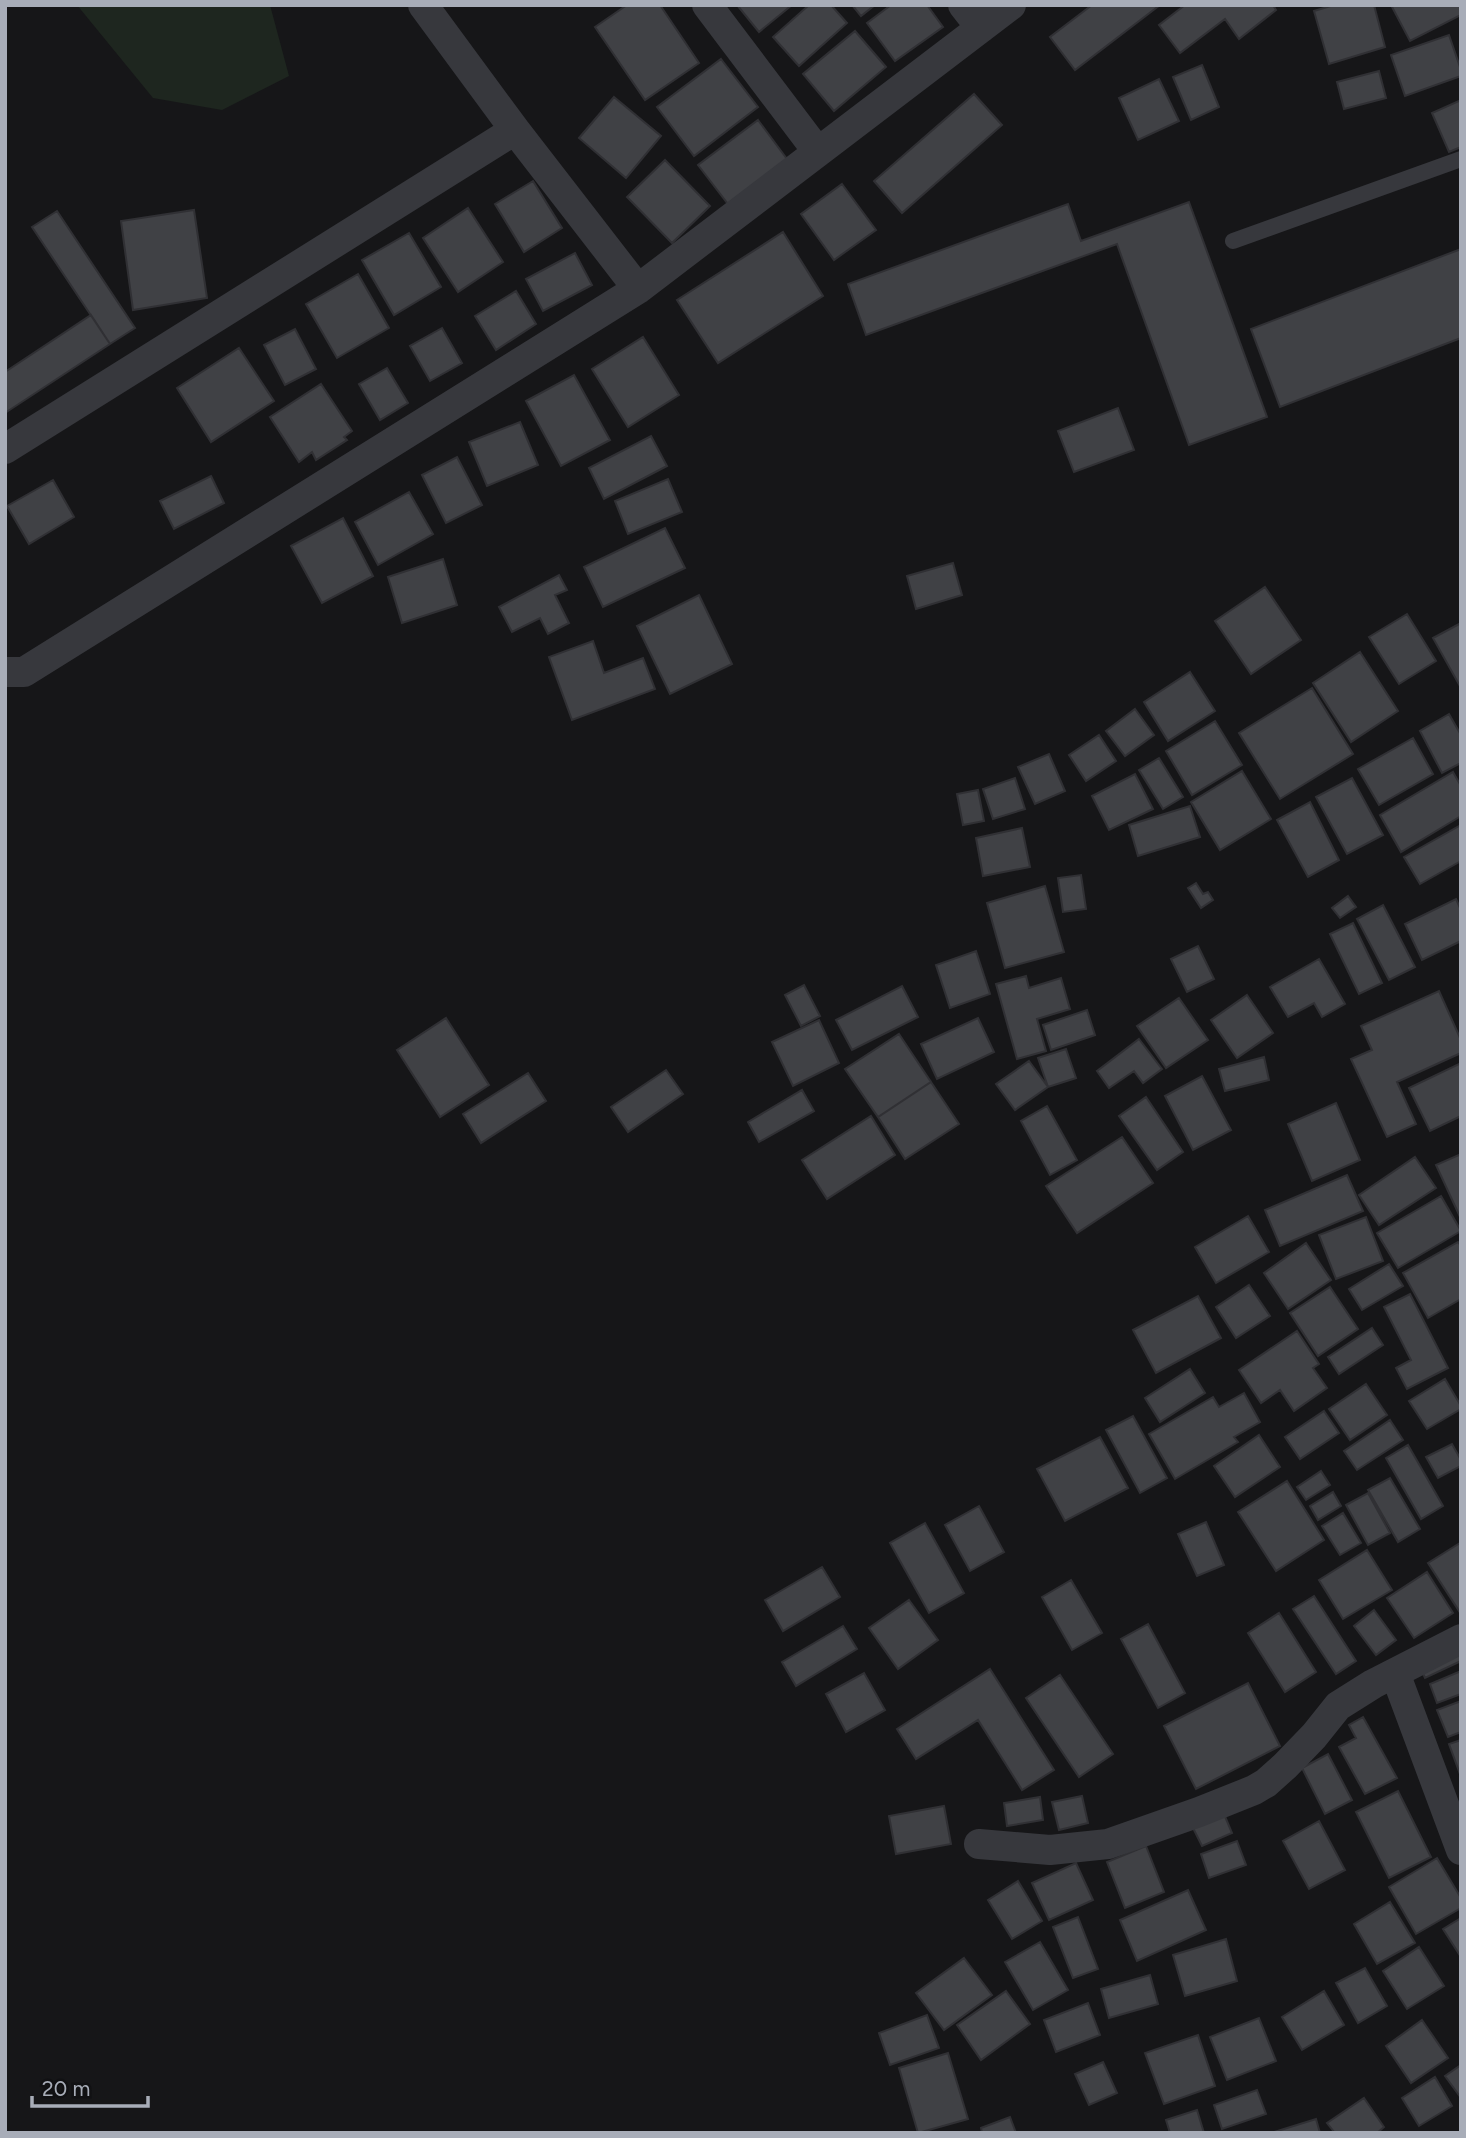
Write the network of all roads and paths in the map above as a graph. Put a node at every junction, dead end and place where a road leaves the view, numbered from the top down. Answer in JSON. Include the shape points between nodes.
{"nodes":[{"id":1,"x":423,"y":5,"type":"edge"},
{"id":2,"x":707,"y":5,"type":"edge"},
{"id":3,"x":1011,"y":5,"type":"edge"},
{"id":4,"x":972,"y":17,"type":"edge"},
{"id":5,"x":515,"y":130,"type":"junction"},
{"id":6,"x":818,"y":152,"type":"junction"},
{"id":7,"x":1461,"y":159,"type":"edge"},
{"id":8,"x":1233,"y":240,"type":"dead end"},
{"id":9,"x":638,"y":289,"type":"junction"},
{"id":10,"x":5,"y":449,"type":"edge"},
{"id":11,"x":5,"y":672,"type":"edge"},
{"id":12,"x":1461,"y":1639,"type":"edge"},
{"id":13,"x":1395,"y":1673,"type":"junction"},
{"id":14,"x":979,"y":1844,"type":"dead end"},
{"id":15,"x":1461,"y":1850,"type":"edge"}],
"edges":[{"from":1,"to":5,"type":"street"},
{"from":2,"to":6,"type":"street"},
{"from":3,"to":4,"type":"street"},
{"from":4,"to":6,"type":"street"},
{"from":5,"to":9,"type":"street"},
{"from":5,"to":10,"type":"street"},
{"from":6,"to":9,"type":"street"},
{"from":7,"to":8,"type":"lane"},
{"from":9,"to":11,"type":"street","via":[[24,672]]},
{"from":12,"to":13,"type":"street"},
{"from":13,"to":14,"type":"street","via":[[1338,1706],[1266,1783],[1232,1799],[1108,1844],[1050,1850]]},
{"from":13,"to":15,"type":"street"}]}
